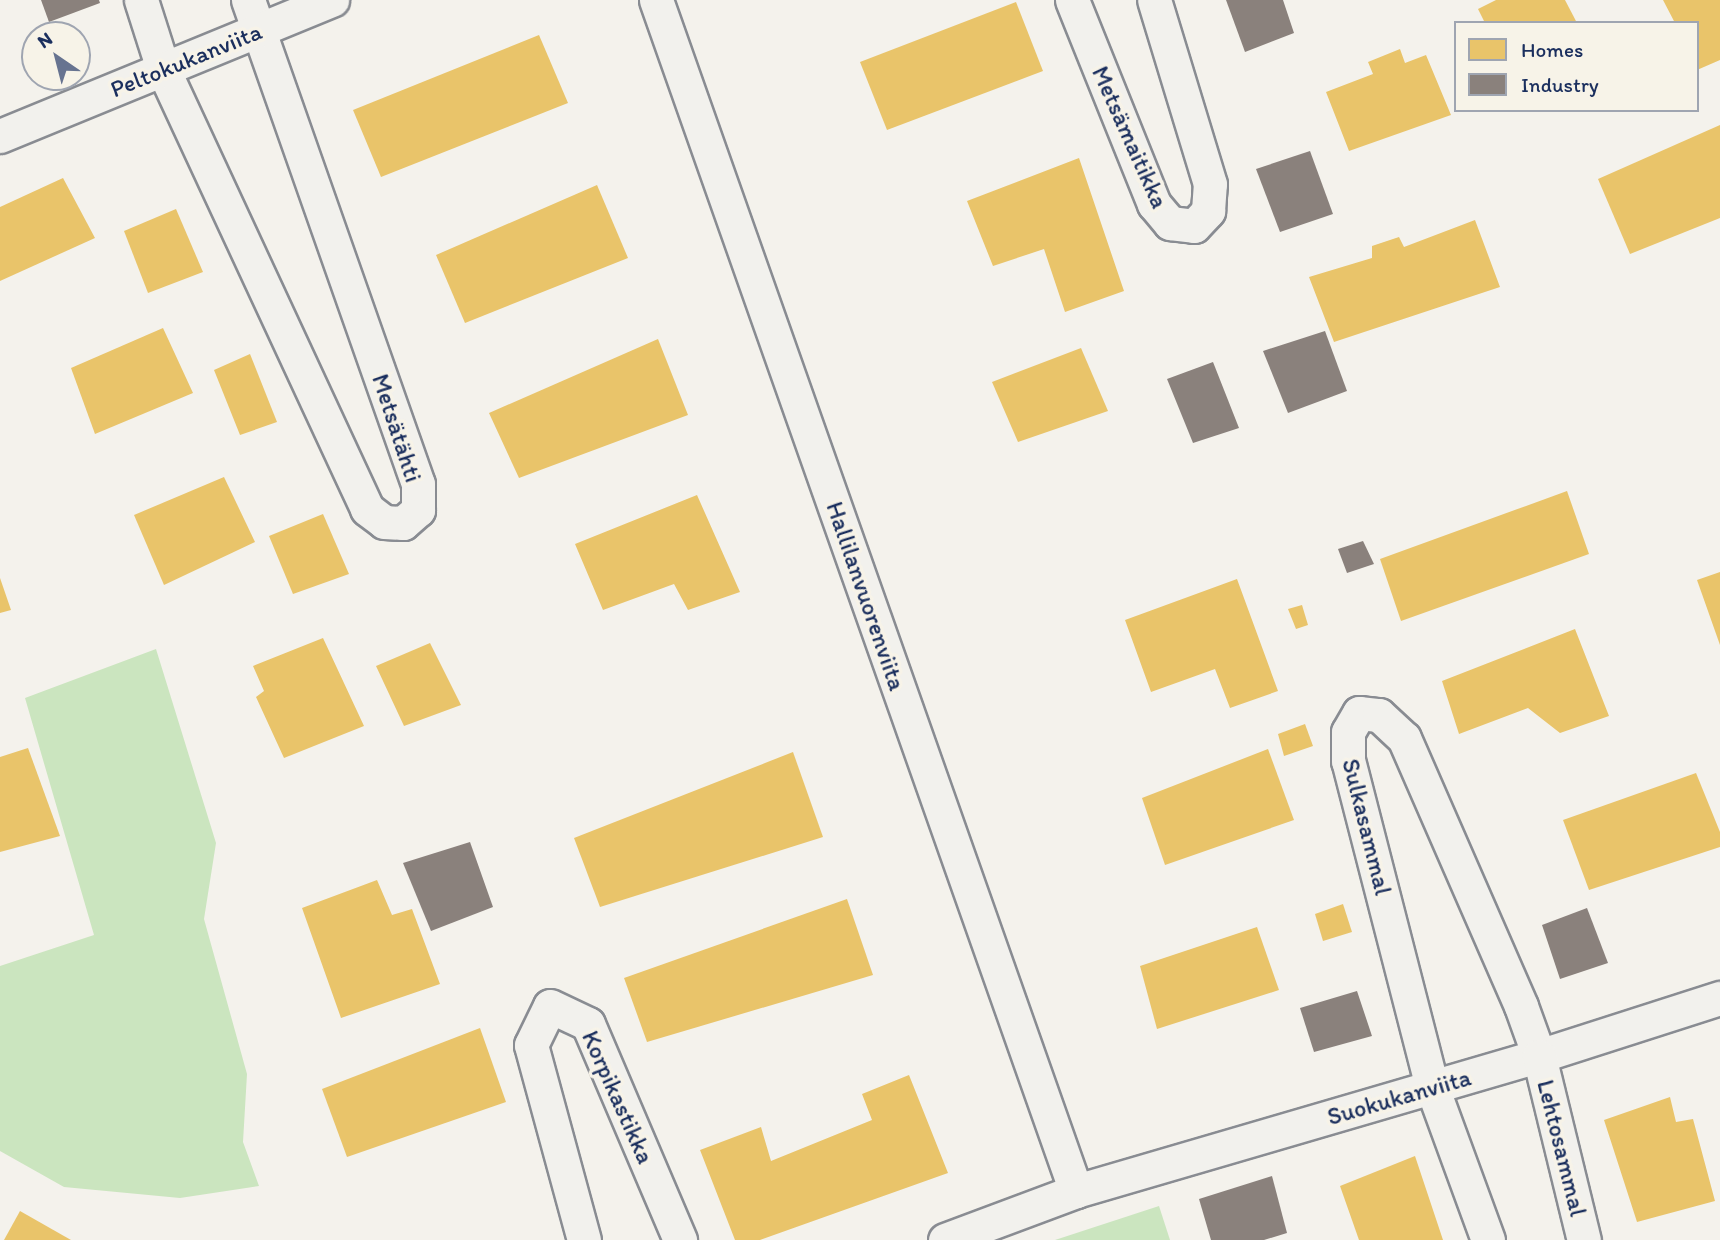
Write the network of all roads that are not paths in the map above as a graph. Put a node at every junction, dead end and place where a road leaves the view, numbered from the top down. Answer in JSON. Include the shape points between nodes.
{"nodes":[{"id":1,"x":141,"y":0,"type":"edge"},
{"id":2,"x":332,"y":0,"type":"edge"},
{"id":3,"x":656,"y":0,"type":"edge"},
{"id":4,"x":1072,"y":0,"type":"edge"},
{"id":5,"x":1154,"y":0,"type":"edge"},
{"id":6,"x":255,"y":15,"type":"edge"},
{"id":7,"x":163,"y":69,"type":"junction"},
{"id":8,"x":0,"y":136,"type":"edge"},
{"id":9,"x":1720,"y":998,"type":"edge"},
{"id":10,"x":1539,"y":1056,"type":"junction"},
{"id":11,"x":1432,"y":1087,"type":"junction"},
{"id":12,"x":1076,"y":1191,"type":"junction"},
{"id":13,"x":584,"y":1240,"type":"edge"},
{"id":14,"x":680,"y":1240,"type":"edge"},
{"id":15,"x":945,"y":1240,"type":"edge"},
{"id":16,"x":1488,"y":1240,"type":"edge"},
{"id":17,"x":1584,"y":1240,"type":"edge"}],
"edges":[{"from":1,"to":7,"type":"street","name":"Metsätähti"},
{"from":2,"to":6,"type":"street","name":"Peltokukanviita"},
{"from":3,"to":12,"type":"street","name":"Hallilanvuorenviita"},
{"from":4,"to":5,"type":"street","name":"Metsämaitikka","via":[[1154,204],[1170,223],[1194,226],[1208,211],[1210,184]]},
{"from":6,"to":7,"type":"street","name":"Peltokukanviita"},
{"from":6,"to":7,"type":"street","name":"Metsätähti","via":[[418,484],[418,510],[403,523],[384,522],[367,509]]},
{"from":7,"to":8,"type":"street","name":"Peltokukanviita"},
{"from":9,"to":10,"type":"street","name":"Suokukanviita"},
{"from":10,"to":11,"type":"street","name":"Suokukanviita"},
{"from":10,"to":11,"type":"street","name":"Sulkasammal","via":[[1404,738],[1379,715],[1359,713],[1348,732],[1348,761]]},
{"from":10,"to":17,"type":"street","name":"Lehtosammal"},
{"from":11,"to":12,"type":"street","name":"Suokukanviita"},
{"from":11,"to":16,"type":"street"},
{"from":12,"to":15,"type":"street","name":"Suokukanviita"},
{"from":13,"to":14,"type":"street","name":"Korpikastikka","via":[[531,1045],[550,1006],[588,1024]]}]}
